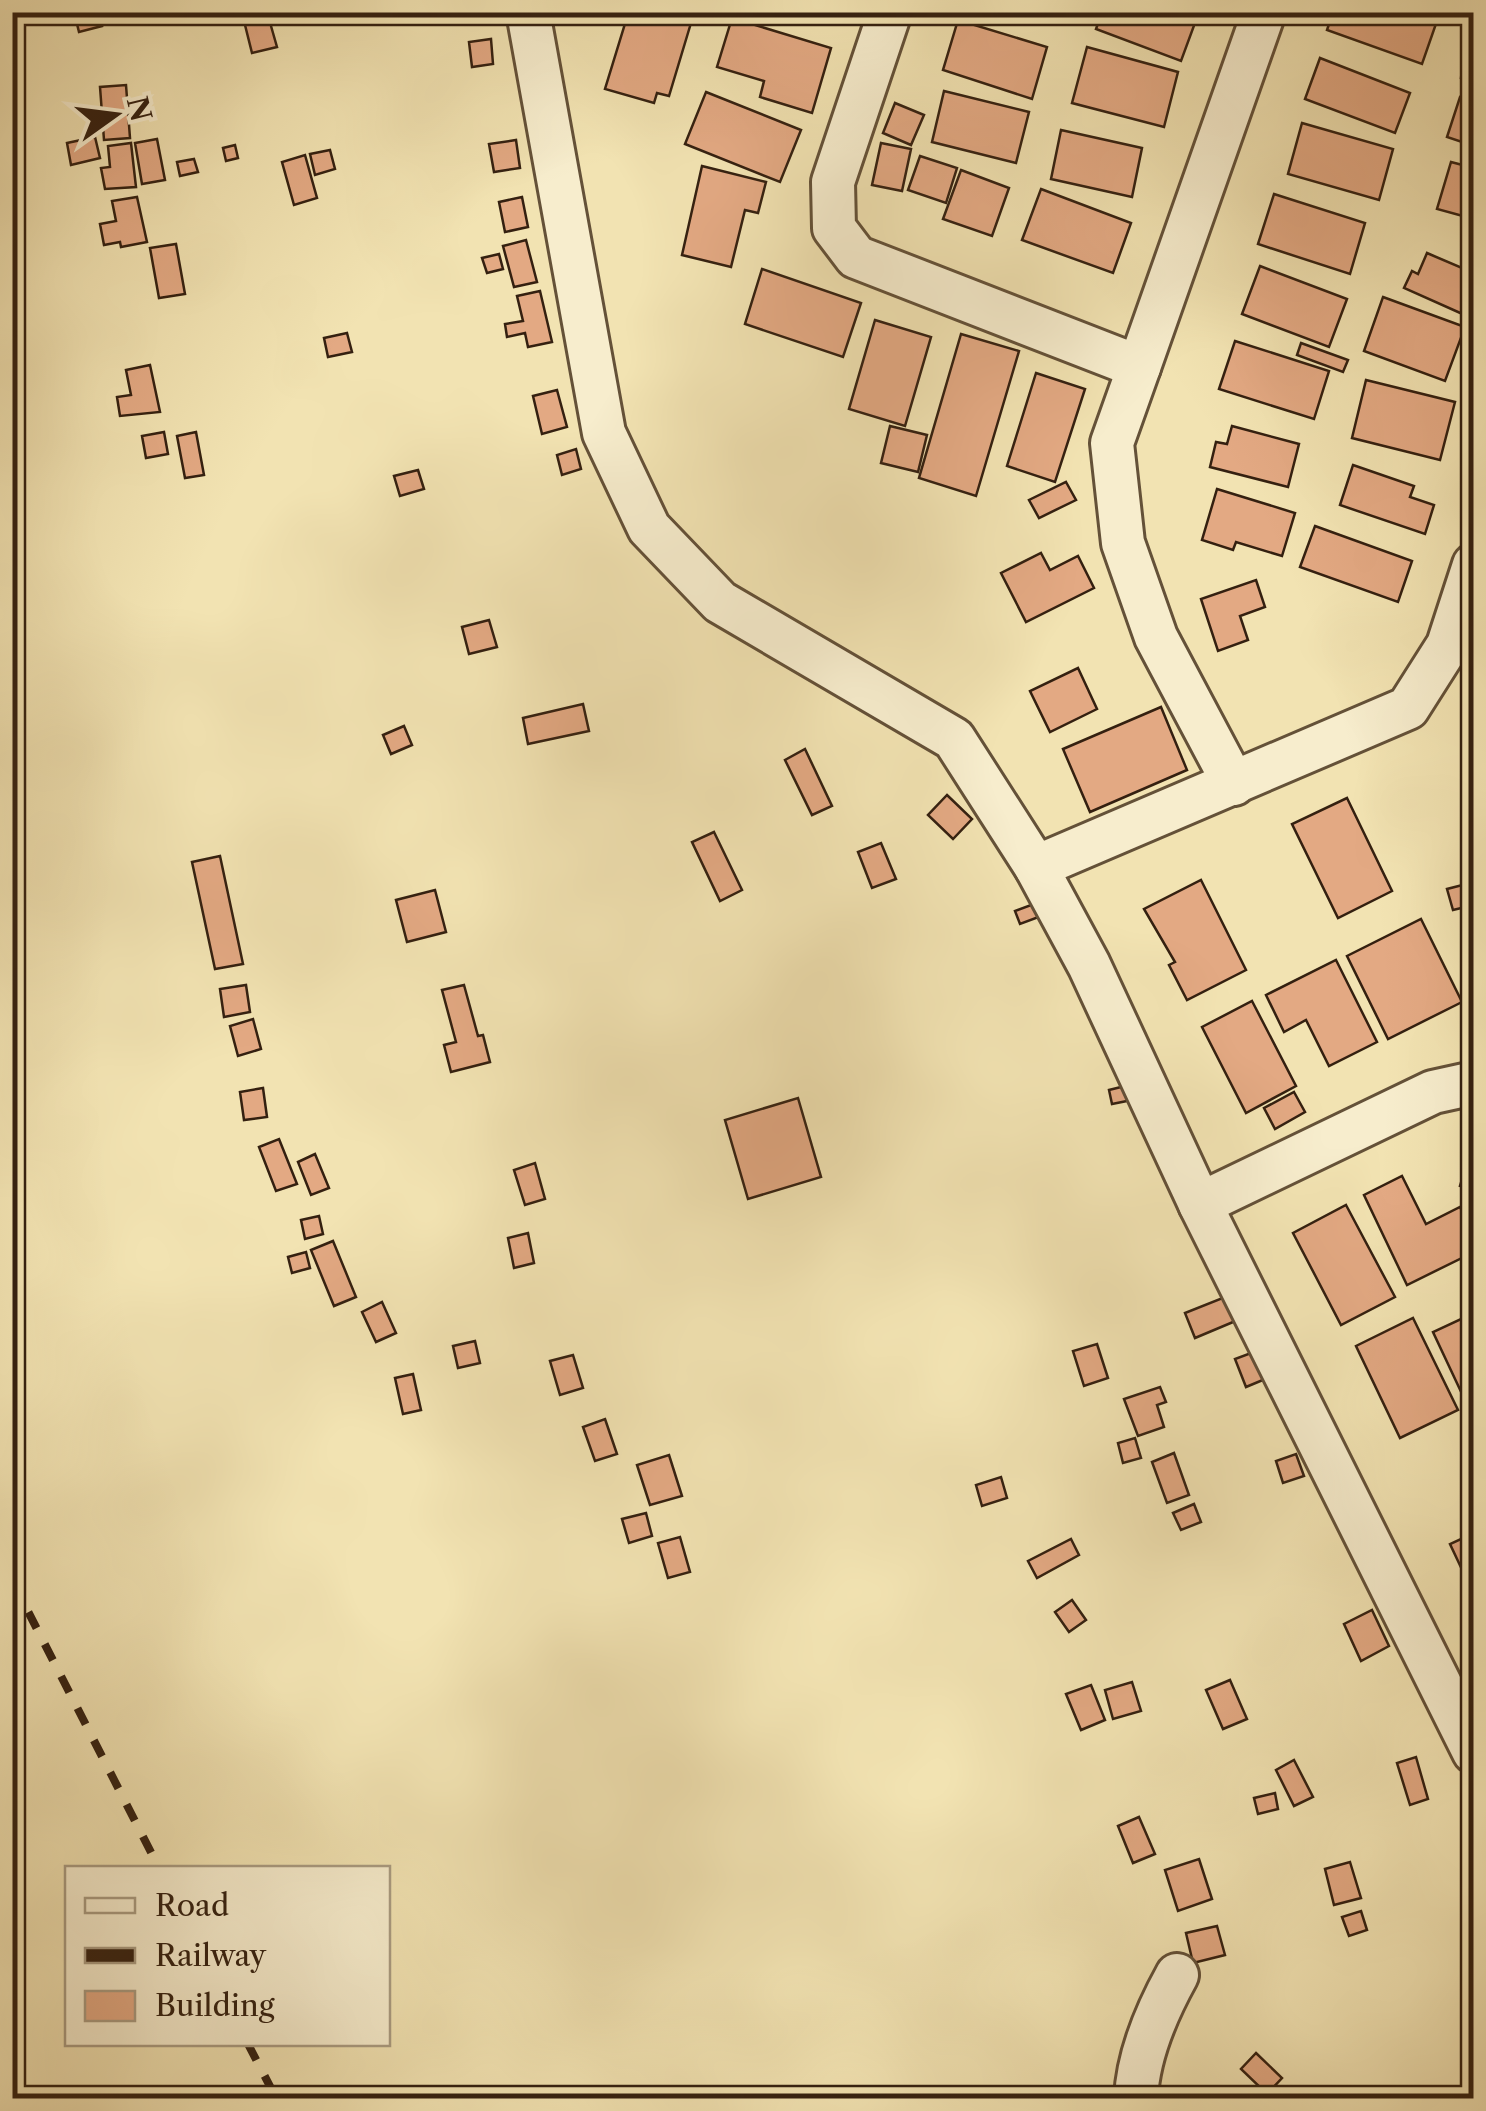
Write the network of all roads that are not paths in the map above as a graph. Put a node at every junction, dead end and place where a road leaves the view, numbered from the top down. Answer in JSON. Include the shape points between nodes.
{"nodes":[{"id":1,"x":528,"y":12,"type":"edge"},
{"id":2,"x":890,"y":12,"type":"edge"},
{"id":3,"x":1264,"y":12,"type":"edge"},
{"id":4,"x":1139,"y":366,"type":"junction"},
{"id":5,"x":1474,"y":565,"type":"edge"},
{"id":6,"x":1461,"y":648,"type":"edge"},
{"id":7,"x":1234,"y":784,"type":"junction"},
{"id":8,"x":1036,"y":867,"type":"junction"},
{"id":9,"x":1474,"y":1083,"type":"edge"},
{"id":10,"x":1200,"y":1204,"type":"junction"},
{"id":11,"x":1474,"y":1752,"type":"edge"},
{"id":12,"x":1177,"y":1975,"type":"dead end"},
{"id":13,"x":1136,"y":2098,"type":"edge"}],
"edges":[{"from":1,"to":8,"type":"street","via":[[604,433],[650,528],[720,602],[954,740]]},
{"from":2,"to":4,"type":"street","via":[[833,182],[834,228],[856,257]]},
{"from":3,"to":4,"type":"street"},
{"from":4,"to":7,"type":"street","via":[[1112,443],[1122,543],[1156,637]]},
{"from":5,"to":6,"type":"street"},
{"from":6,"to":7,"type":"street","via":[[1408,708]]},
{"from":7,"to":8,"type":"street"},
{"from":8,"to":10,"type":"street"},
{"from":9,"to":10,"type":"street","via":[[1433,1092]]},
{"from":10,"to":11,"type":"street"},
{"from":12,"to":13,"type":"street","via":[[1158,2009]]}]}
